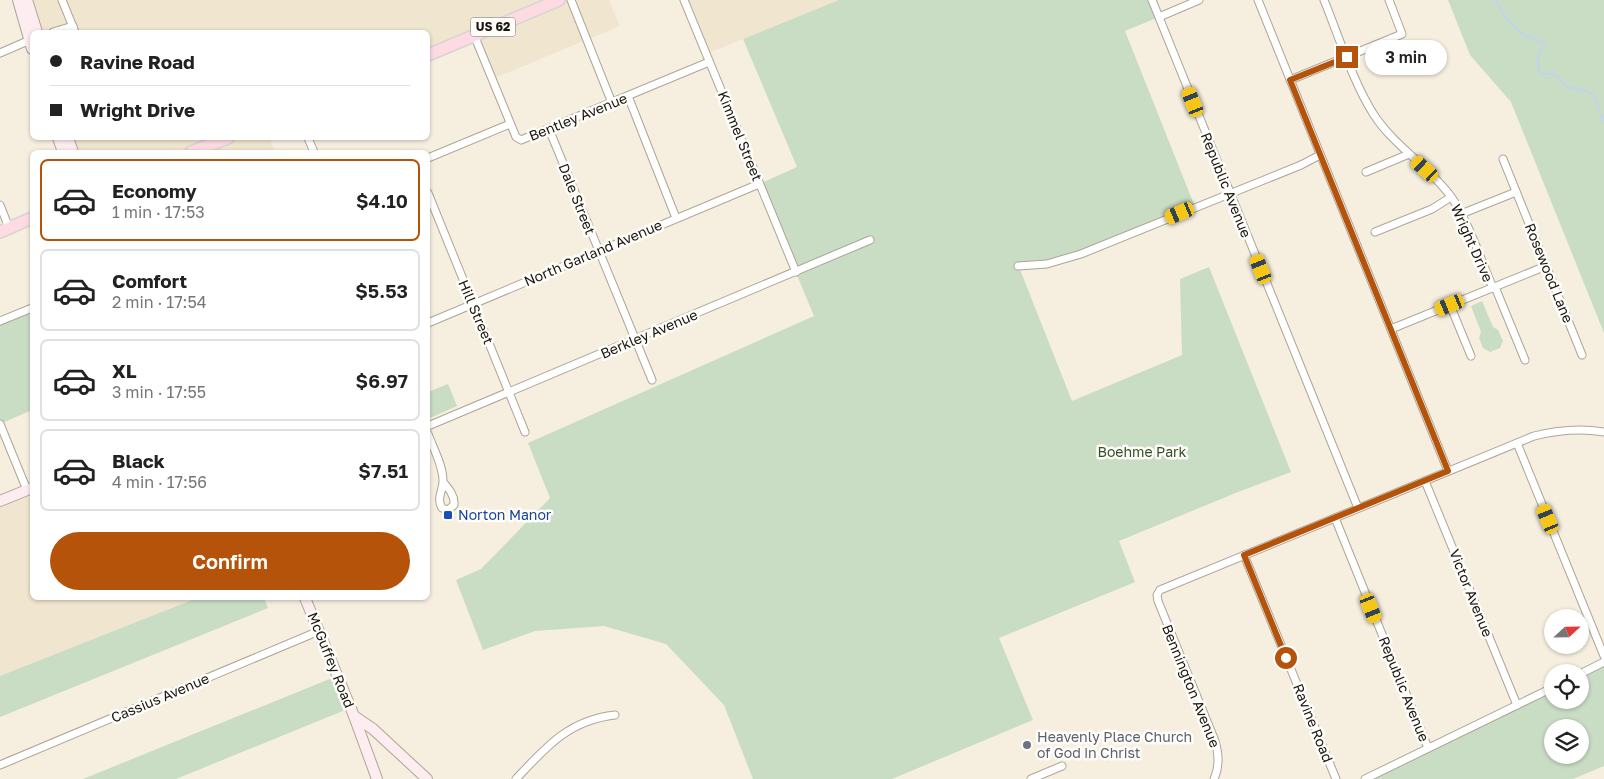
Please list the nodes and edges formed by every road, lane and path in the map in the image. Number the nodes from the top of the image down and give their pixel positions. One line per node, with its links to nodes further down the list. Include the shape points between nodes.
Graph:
1 (18, 0): 15 (street)
2 (27, 0): 14 (street)
3 (62, 0): 13 (street)
4 (559, 0): 16 (main road, US 62)
5 (571, 0): 24 (street)
6 (684, 0): 21 (street, Kimmel Street)
7 (1152, 0): 12 (street, Republic Avenue)
8 (1199, 0): 12 (street)
9 (1258, 0): 22 (street)
10 (1324, 0): 20 (street, Wright Drive)
11 (1389, 0): 20 (street, via 1402,34)
12 (1159, 17): 36 (street, Republic Avenue)
13 (74, 29)
14 (32, 30)
15 (30, 32)
16 (474, 35): 19 (main road, US 62); 25 (street)
17 (30, 41): 18 (street)
18 (0, 53)
19 (430, 54)
20 (1347, 57): 22 (street); 29 (street, Wright Drive, via 1374,115)
21 (710, 62): 23 (street, Bentley Avenue); 34 (street, Kimmel Street)
22 (1290, 80): 30 (street)
23 (628, 96): 24 (street, Bentley Avenue); 41 (street)
24 (612, 103): 26 (street, Bentley Avenue)
25 (510, 124): 26 (street, Bentley Avenue, via 521,140); 31 (street, Bentley Avenue)
26 (549, 129): 46 (street, Dale Street)
27 (223, 140): 28 (main road)
28 (197, 150)
29 (1409, 154): 33 (street); 37 (street, Wright Drive)
30 (1320, 155): 36 (street); 56 (street)
31 (430, 157)
32 (1503, 159): 35 (street, Rosewood Lane)
33 (1366, 172)
34 (759, 184): 41 (street, North Garland Avenue); 49 (street, Kimmel Street)
35 (1516, 192): 40 (street); 48 (street, Rosewood Lane)
36 (1230, 193): 47 (street, via 1082,254 1047,264); 74 (street, Republic Avenue)
37 (1452, 197): 40 (street, Wright Drive); 44 (street, via 1432,209)
38 (430, 198): 51 (street, Hill Street)
39 (0, 205): 43 (street)
40 (1462, 214): 50 (street, Wright Drive)
41 (676, 218): 46 (street, North Garland Avenue)
42 (30, 219): 43 (main road)
43 (5, 230)
44 (1375, 232)
45 (870, 240): 49 (street, Berkley Avenue)
46 (598, 251): 51 (street, North Garland Avenue); 57 (street, Dale Street)
47 (1018, 266)
48 (1546, 266): 50 (street); 58 (street, Rosewood Lane)
49 (796, 272): 57 (street, Berkley Avenue)
50 (1494, 288): 52 (street); 60 (street, Wright Drive)
51 (472, 304): 55 (street, North Garland Avenue); 62 (street, Hill Street)
52 (1450, 305): 56 (street); 59 (street)
53 (30, 309): 54 (street)
54 (0, 321)
55 (430, 322)
56 (1391, 329): 69 (street)
57 (636, 339): 61 (street, Dale Street); 62 (street, Berkley Avenue)
58 (1582, 354)
59 (1471, 356)
60 (1524, 360)
61 (652, 380)
62 (508, 393): 64 (street, Berkley Avenue); 65 (street, Hill Street)
63 (0, 424): 72 (street)
64 (430, 425)
65 (525, 432)
66 (1604, 432): 68 (street, via 1560,430)
67 (430, 439): 71 (street)
68 (1517, 443): 69 (street); 79 (street)
69 (1448, 471): 70 (street)
70 (1425, 480): 74 (street); 83 (street, Victor Avenue)
71 (444, 482)
72 (30, 489): 73 (street)
73 (0, 501)
74 (1358, 508): 75 (street)
75 (1334, 518): 76 (street); 86 (street, Republic Avenue)
76 (1244, 555): 93 (street, Bennington Avenue, via 1163,588 1158,593 1158,601 1215,741 1219,760); 94 (street, Ravine Road)
77 (306, 600): 78 (street, McGuffey Road)
78 (319, 631): 85 (street, McGuffey Road); 87 (street, Cassius Avenue)
79 (1604, 656)
80 (1604, 662): 81 (street)
81 (1589, 670)
82 (1544, 692): 83 (street)
83 (1517, 705): 86 (street)
84 (615, 715): 91 (street, via 594,719 568,730 545,748)
85 (354, 716): 89 (street); 90 (street, McGuffey Road)
86 (1428, 748): 95 (street)
87 (0, 765)
88 (1062, 766): 92 (street)
89 (377, 779)
90 (428, 779)
91 (516, 779)
92 (1031, 779)
93 (1214, 779)
94 (1336, 779)
95 (1365, 779)

